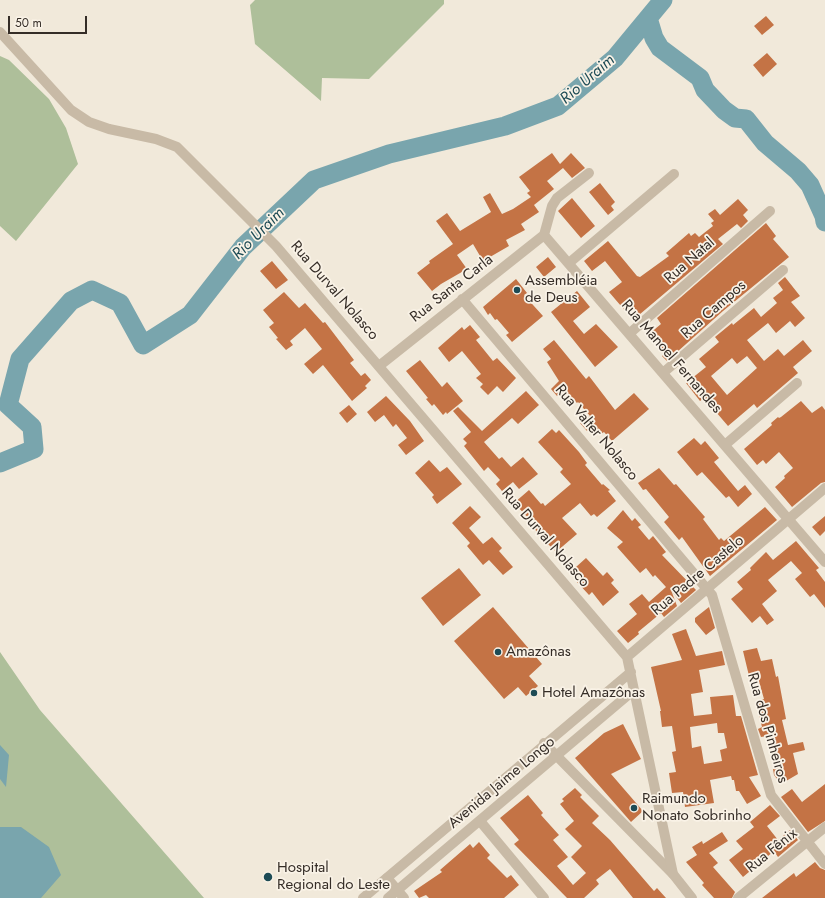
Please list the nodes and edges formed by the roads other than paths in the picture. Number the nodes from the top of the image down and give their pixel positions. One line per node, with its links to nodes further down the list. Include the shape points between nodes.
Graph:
1 (0, 32): 10 (street, Rua Durval Nolasco, via 71,110 89,122 177,147 276,246)
2 (589, 173): 5 (street, via 552,206)
3 (674, 174): 6 (street)
4 (770, 211): 9 (street, Rua Natal)
5 (544, 235): 6 (street, Rua Manoel Fernandes); 8 (street, Rua Santa Carla)
6 (569, 262): 9 (street, Rua Manoel Fernandes)
7 (783, 270): 11 (street, Rua Campos)
8 (462, 299): 10 (street, Rua Santa Carla); 17 (street, Rua Valter Nolasco)
9 (630, 333): 11 (street, Rua Manoel Fernandes)
10 (379, 366): 18 (street, Rua Durval Nolasco)
11 (664, 372): 13 (street, Rua Manoel Fernandes)
12 (797, 383): 13 (street)
13 (726, 444): 15 (street, Rua Manoel Fernandes)
14 (825, 488): 15 (street, Rua Padre Castelo)
15 (788, 519): 16 (street, Rua Manoel Fernandes); 17 (street, Rua Padre Castelo)
16 (825, 562)
17 (707, 587): 18 (street, Rua Padre Castelo); 25 (street, Rua dos Pinheiros, via 716,604 771,795)
18 (627, 657): 19 (street, Rua Durval Nolasco)
19 (631, 672): 20 (street, Rua Durval Nolasco); 21 (street)
20 (634, 690): 22 (street, Avenida Jaime Longo); 27 (street, Rua Durval Nolasco)
21 (544, 743): 22 (street); 28 (street)
22 (556, 757): 23 (street, Avenida Jaime Longo); 27 (street)
23 (480, 821): 29 (street, Avenida Jaime Longo); 33 (street)
24 (825, 827): 25 (street, Rua Fênix)
25 (807, 843): 26 (street, Rua dos Pinheiros); 35 (street, Rua Fênix)
26 (825, 864)
27 (673, 874): 34 (street, Rua Durval Nolasco)
28 (387, 878): 29 (street); 30 (street)
29 (397, 890): 31 (street, Avenida Jaime Longo); 32 (street)
30 (363, 898)
31 (388, 898)
32 (404, 898)
33 (544, 898)
34 (692, 898)
35 (738, 898)

